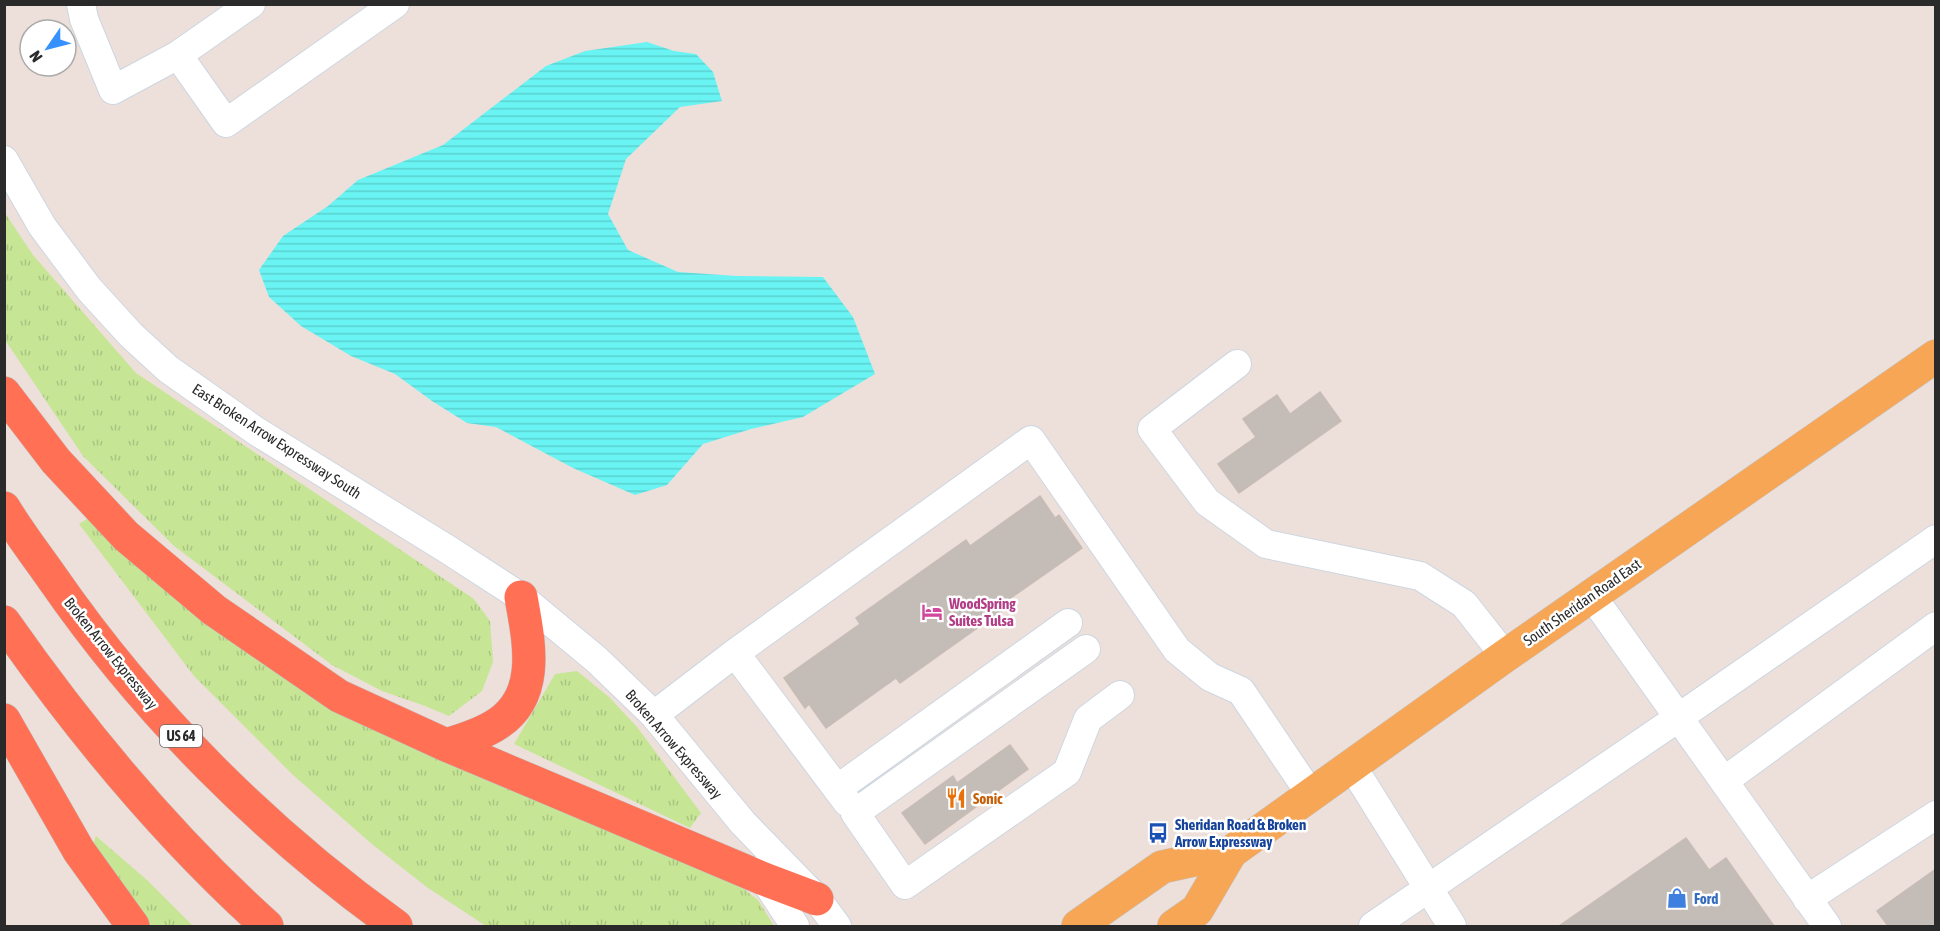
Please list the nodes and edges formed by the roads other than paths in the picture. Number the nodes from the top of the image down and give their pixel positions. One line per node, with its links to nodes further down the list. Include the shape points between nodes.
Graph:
1 (251, 4): 4 (street)
2 (395, 4): 4 (street, via 226,123)
3 (90, 9): 4 (street, via 113,90)
4 (178, 55)
5 (4, 160): 12 (street, East Broken Arrow Expressway South, via 42,226 89,289 168,369 256,431)
6 (1935, 356): 11 (main road, South Sheridan Road East)
7 (1237, 364): 18 (street, via 1152,429 1207,502 1266,544 1420,576 1464,604)
8 (4, 393): 23 (highway, via 56,461 126,536 214,610 339,696)
9 (4, 508): 38 (highway, Broken Arrow Expressway / US 64, via 79,616 147,700 276,829)
10 (1935, 538): 21 (street)
11 (1592, 596): 18 (main road, South Sheridan Road East); 21 (street)
12 (521, 597): 20 (street, Broken Arrow Expressway, via 597,660); 23 (highway, via 529,642 526,690 496,725)
13 (4, 622): 37 (highway, via 117,769 181,842)
14 (1068, 623): 26 (street)
15 (1935, 626): 25 (street)
16 (1086, 649): 28 (street)
17 (735, 653): 20 (street); 26 (street); 27 (street, via 1031,440 1177,650 1210,677 1240,691)
18 (1505, 656): 24 (main road, South Sheridan Road East)
19 (1120, 695): 28 (street, via 1088,719 1067,772 905,885)
20 (654, 716): 30 (street, Broken Arrow Expressway)
21 (1678, 718): 25 (street); 33 (street)
22 (4, 720): 36 (highway, via 79,851)
23 (446, 745): 32 (highway)
24 (1352, 766): 27 (main road, South Sheridan Road East); 33 (street)
25 (1724, 781): 35 (street)
26 (837, 789): 28 (street)
27 (1311, 795): 31 (main road, South Sheridan Road East)
28 (855, 813)
29 (1935, 815): 35 (street)
30 (744, 823): 32 (street, Broken Arrow Expressway); 34 (street, Broken Arrow Expressway)
31 (1231, 852): 41 (main road, South Sheridan Road East, via 1162,867); 42 (main road, South Sheridan Road East, via 1197,910)
32 (764, 879): 34 (highway); 39 (street, Broken Arrow Expressway)
33 (1428, 888): 43 (street); 44 (street)
34 (817, 899): 40 (street, Broken Arrow Expressway)
35 (1807, 899): 45 (street)
36 (133, 927)
37 (267, 927)
38 (396, 927)
39 (795, 927)
40 (837, 927)
41 (1078, 927)
42 (1174, 927)
43 (1373, 927)
44 (1452, 927)
45 (1827, 927)

